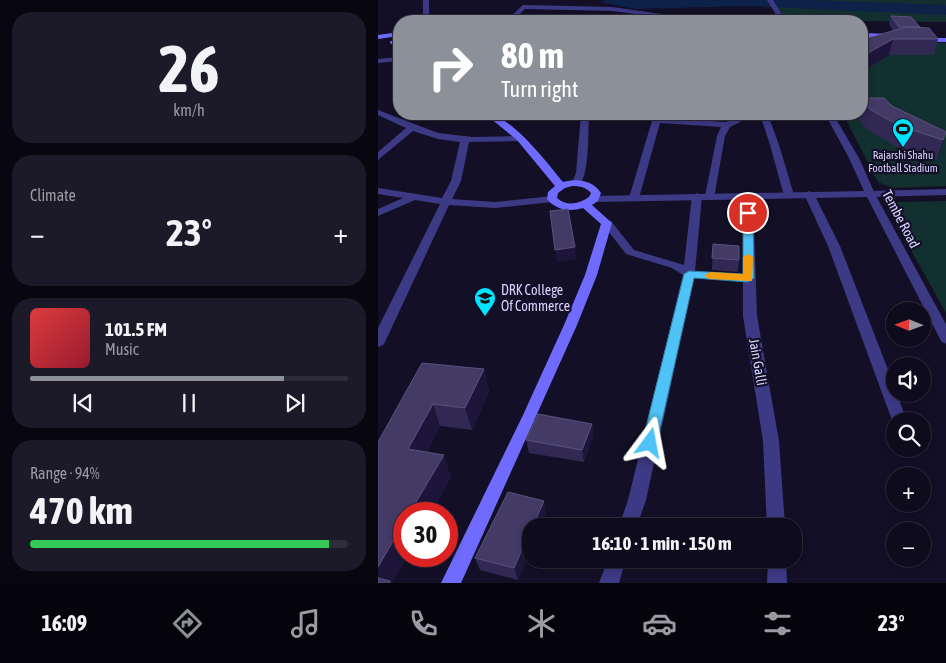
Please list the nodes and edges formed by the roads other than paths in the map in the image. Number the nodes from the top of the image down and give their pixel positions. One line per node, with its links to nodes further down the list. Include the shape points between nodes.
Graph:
1 (426, 0): 3 (street)
2 (770, 0): 6 (street)
3 (426, 15)
4 (515, 15): 5 (street, via 523,7 612,8)
5 (647, 15)
6 (779, 15)
7 (920, 36): 10 (main road)
8 (868, 37): 9 (main road)
9 (902, 38)
10 (946, 39): 11 (main road)
11 (912, 40)
12 (393, 41): 13 (main road)
13 (378, 42)
14 (393, 60): 15 (street)
15 (378, 61)
16 (378, 112): 17 (street)
17 (393, 117)
18 (402, 120): 27 (street)
19 (497, 120): 28 (main road)
20 (585, 120): 31 (street, via 581,173)
21 (656, 120): 42 (street)
22 (683, 120): 26 (street)
23 (738, 120): 26 (street)
24 (766, 120): 35 (street)
25 (832, 120): 37 (street, Tembe Road)
26 (727, 125): 39 (street, via 718,148)
27 (412, 127): 29 (street); 30 (street)
28 (520, 138): 29 (street); 32 (main road)
29 (464, 139): 44 (street, via 456,181)
30 (378, 157)
31 (577, 183): 32 (main road); 45 (main road, via 595,190)
32 (561, 186): 43 (main road, via 553,192)
33 (378, 191): 41 (street)
34 (946, 192): 37 (street)
35 (789, 194): 36 (street); 40 (street)
36 (808, 194): 37 (street); 53 (street, via 834,246)
37 (870, 194): 51 (street, Tembe Road)
38 (697, 196): 39 (street); 42 (street); 48 (street)
39 (710, 196): 40 (street)
40 (748, 196): 49 (street, Jain Galli)
41 (414, 198): 44 (street); 46 (street)
42 (634, 198): 45 (street)
43 (552, 199): 44 (street, via 495,205); 45 (main road, via 564,206)
44 (446, 202): 50 (street)
45 (589, 202): 47 (main road)
46 (378, 213)
47 (607, 223): 48 (street, via 630,252 676,264); 58 (main road, via 585,291)
48 (689, 274): 49 (street); 54 (street)
49 (748, 278): 55 (street, Jain Galli, via 750,316 771,441)
50 (381, 328): 52 (street)
51 (946, 339)
52 (378, 342)
53 (897, 412)
54 (631, 518)
55 (776, 518)
56 (614, 568): 59 (street)
57 (776, 568): 60 (street)
58 (451, 583)
59 (609, 583)
60 (777, 583)

